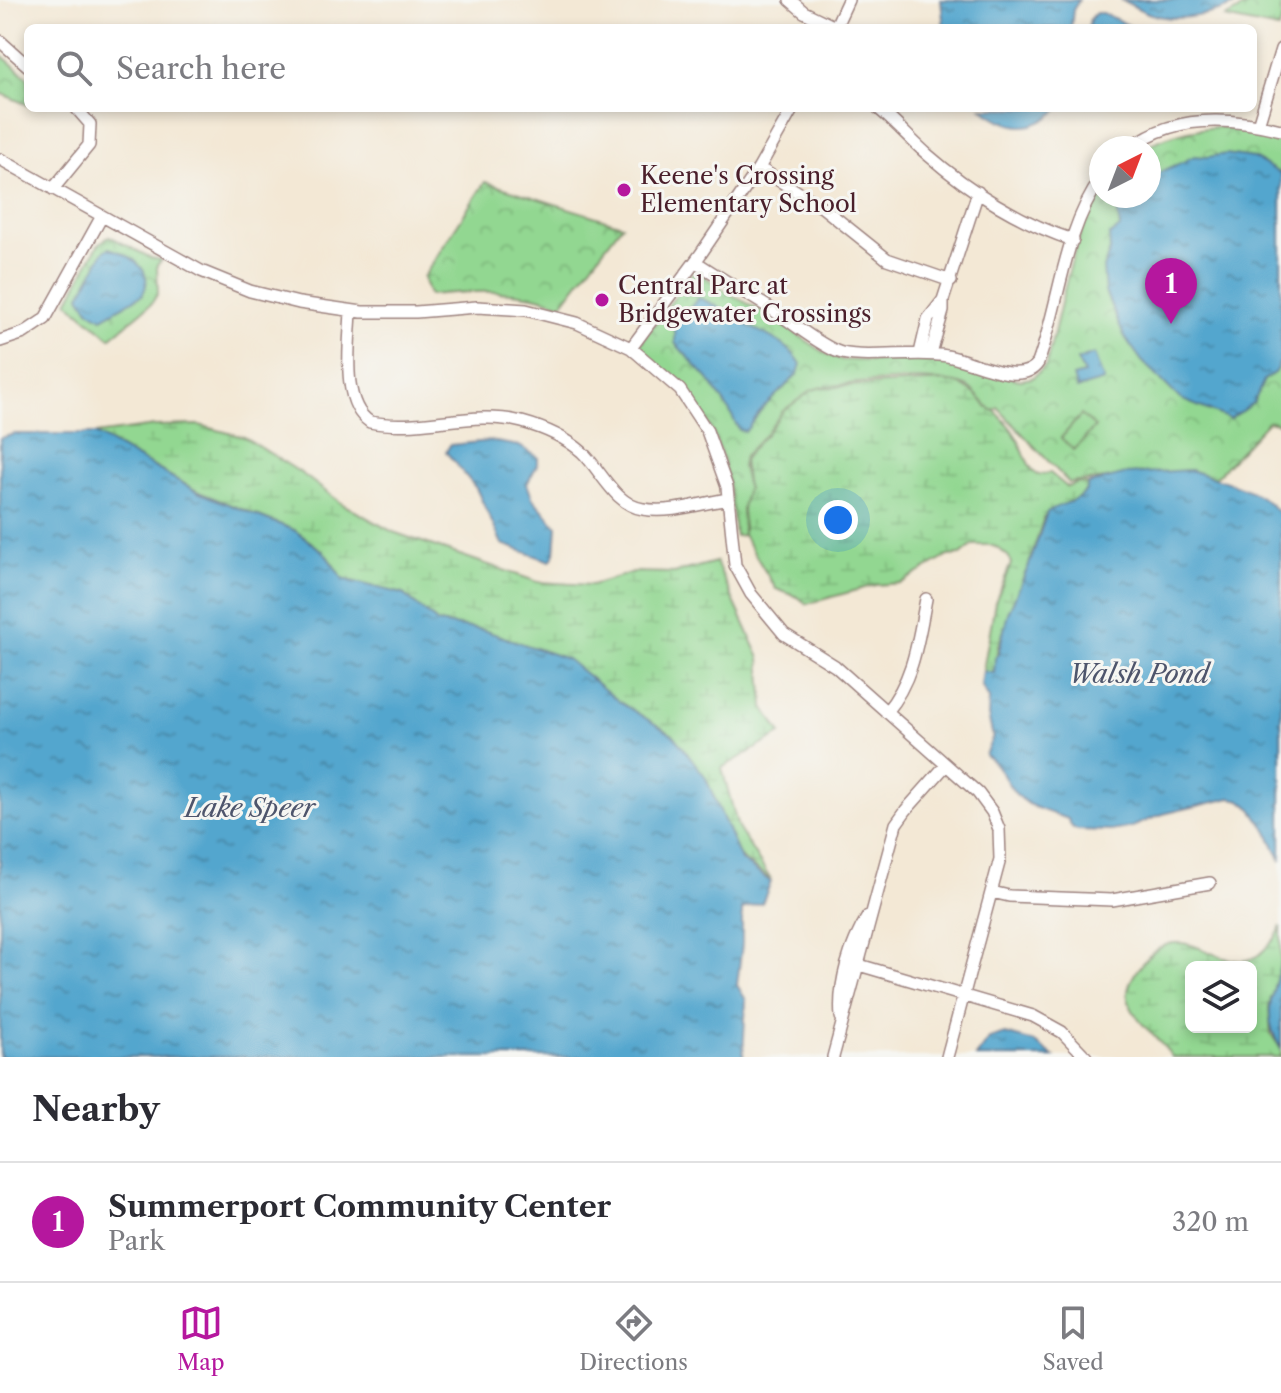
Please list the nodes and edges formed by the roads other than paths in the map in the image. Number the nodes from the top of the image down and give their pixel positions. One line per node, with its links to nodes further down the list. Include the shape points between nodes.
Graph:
1 (790, 0): 3 (street)
2 (848, 0): 4 (street)
3 (827, 24)
4 (837, 24)
5 (0, 41): 7 (street)
6 (1281, 49): 11 (street)
7 (24, 62)
8 (80, 112): 16 (street, via 90,124 89,145)
9 (791, 112): 15 (street)
10 (882, 112): 17 (street)
11 (1258, 125): 12 (street); 13 (street, via 1186,123)
12 (1281, 130)
13 (1149, 136)
14 (0, 159): 16 (street)
15 (759, 168): 21 (street); 22 (street, via 822,207 882,256)
16 (53, 189): 19 (street)
17 (978, 192): 20 (street); 22 (street)
18 (1089, 199): 20 (street)
19 (102, 216): 23 (street, via 229,283); 24 (street, via 45,319)
20 (1073, 240): 26 (street, via 1040,359 1032,371 1013,374)
21 (696, 262): 25 (street); 26 (street, via 837,352)
22 (951, 281): 26 (street)
23 (351, 311): 25 (street, via 517,309 571,321); 27 (street, via 350,380 360,412 370,422 482,417 518,421 568,441 620,497 638,508)
24 (0, 341)
25 (631, 348): 27 (street, via 673,382 698,415 719,458)
26 (925, 353)
27 (728, 499): 29 (street, via 733,557 751,594 784,634 830,662)
28 (926, 599): 29 (street, via 908,679)
29 (886, 712): 30 (street)
30 (946, 765): 32 (street, via 983,799 996,820 1001,852); 33 (street, via 898,820)
31 (1210, 883): 32 (street, via 1104,900)
32 (992, 892): 35 (street)
33 (873, 908): 34 (street); 36 (street, via 848,962)
34 (859, 965): 35 (street); 36 (street)
35 (964, 994): 38 (street); 39 (street, via 1040,1019)
36 (842, 1022): 37 (street)
37 (833, 1057)
38 (947, 1057)
39 (1086, 1057)

